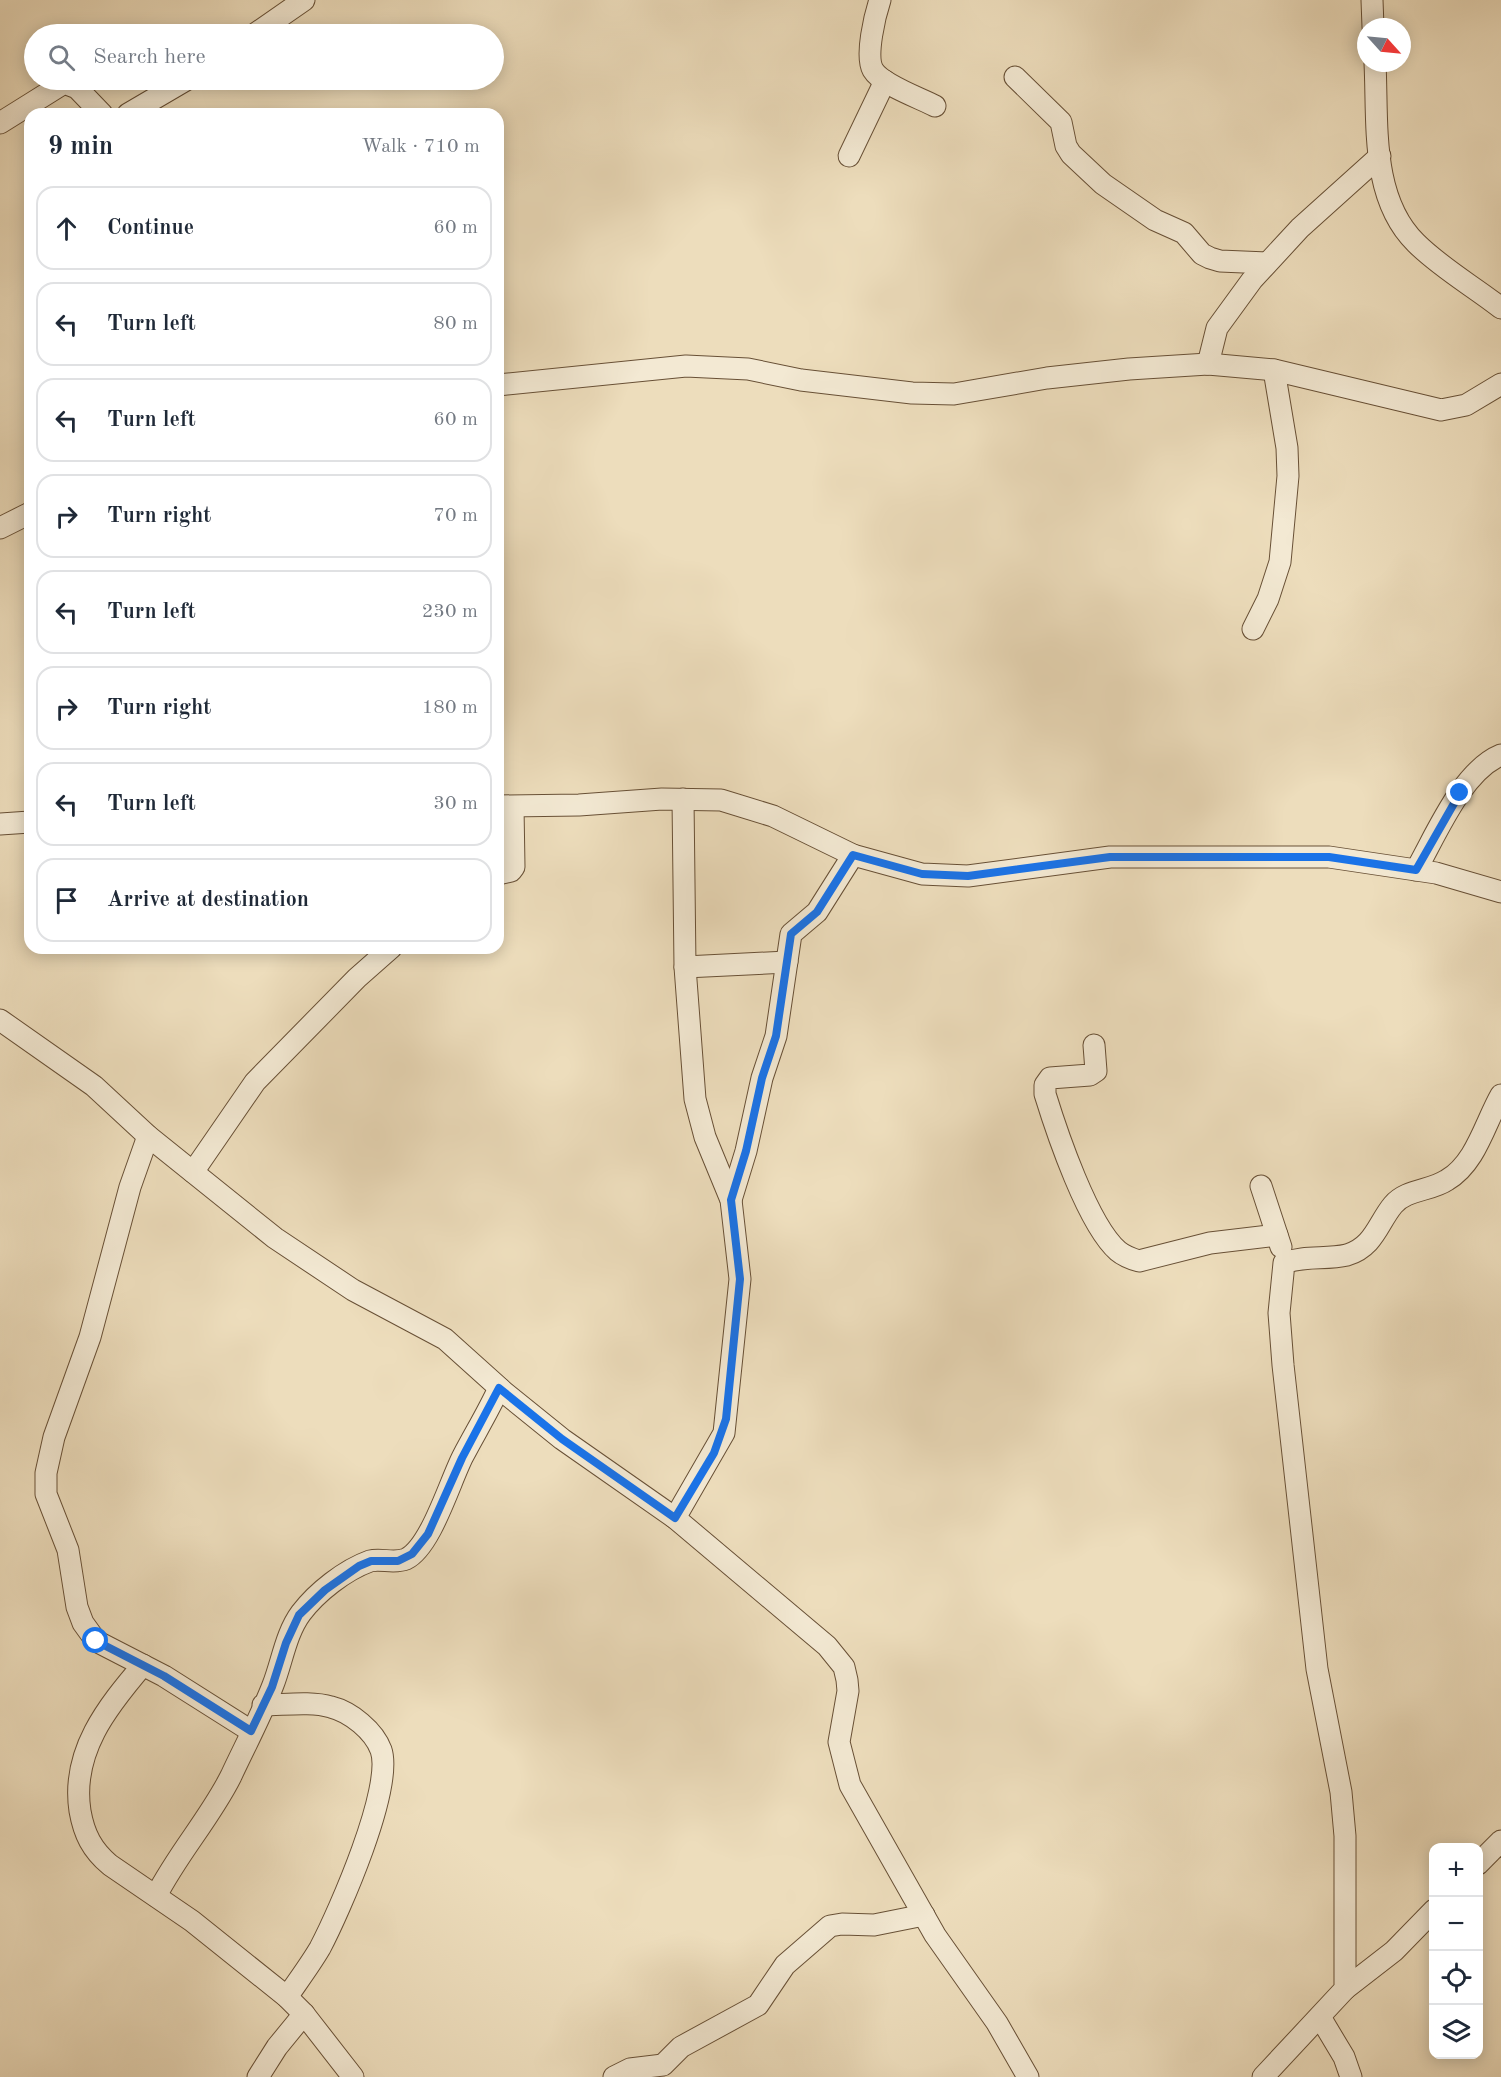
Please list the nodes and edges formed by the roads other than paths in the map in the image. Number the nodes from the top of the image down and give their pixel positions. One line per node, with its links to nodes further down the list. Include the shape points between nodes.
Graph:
1 (304, 0): 5 (street)
2 (880, 0): 8 (street, via 870,63)
3 (1372, 0): 4 (street)
4 (1373, 18)
5 (269, 24)
6 (1375, 72): 19 (street)
7 (1016, 77): 20 (street, via 1061,122 1071,154 1103,184 1155,220 1184,233 1210,258)
8 (885, 81): 12 (street); 18 (street)
9 (53, 90): 14 (street)
10 (79, 90): 15 (street)
11 (169, 90): 16 (street)
12 (935, 106)
13 (24, 108): 17 (street)
14 (24, 108)
15 (96, 108)
16 (138, 108)
17 (0, 123)
18 (849, 156)
19 (1380, 156): 20 (street); 21 (street, via 1388,204 1414,241)
20 (1267, 263): 22 (street, via 1225,314 1217,328)
21 (1501, 308)
22 (1208, 364): 23 (street); 24 (street, via 1047,378 954,394 801,380 748,369 686,366)
23 (1274, 370): 25 (street, via 1441,410 1466,405); 28 (street, via 1288,476 1276,581)
24 (504, 384)
25 (1501, 384)
26 (24, 516): 27 (street)
27 (0, 528)
28 (1253, 629)
29 (1501, 755): 35 (street, via 1488,762 1460,793)
30 (683, 799): 31 (street); 34 (street, via 722,800 747,807); 40 (street)
31 (506, 807): 36 (street, via 514,867)
32 (24, 822): 33 (street)
33 (0, 824)
34 (853, 855): 35 (street, via 922,874 968,876 1110,857 1329,857); 39 (street, via 817,912 794,930)
35 (1416, 870): 37 (street)
36 (504, 873)
37 (1501, 892)
38 (384, 954): 45 (street, via 255,1082)
39 (787, 962): 40 (street); 47 (street, via 776,1036)
40 (685, 966): 47 (street, via 695,1099 705,1137)
41 (0, 1020): 44 (street, via 94,1086)
42 (1094, 1046): 48 (street, via 1096,1071 1050,1078 1045,1094 1063,1150 1092,1210 1118,1250 1139,1261 1210,1243)
43 (1501, 1095): 49 (street, via 1460,1169 1445,1182 1395,1203 1377,1233 1363,1246 1348,1254 1298,1258)
44 (148, 1136): 45 (street); 52 (street, via 46,1473 46,1494 68,1550 72,1585 83,1623 96,1641)
45 (193, 1172): 50 (street, via 307,1260 353,1290 446,1339)
46 (1261, 1186): 48 (street)
47 (731, 1200): 51 (street, via 740,1279 726,1419 714,1453)
48 (1277, 1235): 49 (street)
49 (1284, 1263): 60 (street, via 1279,1313 1282,1365 1317,1669 1341,1792 1345,1836)
50 (499, 1388): 51 (street, via 562,1439); 53 (street, via 422,1542 406,1559 371,1561 359,1566 309,1604 299,1615 286,1643)
51 (675, 1518): 58 (street, via 827,1646 844,1667 848,1691 839,1742 845,1770)
52 (143, 1665): 54 (street); 57 (street, via 111,1704 83,1754 78,1800 85,1835 100,1857)
53 (263, 1706): 54 (street); 61 (street, via 332,1707 364,1725 382,1751 378,1802 340,1904 319,1949)
54 (251, 1731): 57 (street, via 212,1809 173,1862)
55 (1501, 1841): 56 (street)
56 (1483, 1860)
57 (156, 1896): 61 (street)
58 (924, 1916): 66 (street, via 874,1926 830,1926 786,1965 758,2006 681,2047 663,2065 630,2069); 67 (street, via 997,2023)
59 (1429, 1916): 60 (street, via 1394,1951)
60 (1345, 1989): 63 (street)
61 (287, 1997): 62 (street)
62 (304, 2014): 64 (street); 65 (street)
63 (1320, 2017): 68 (street); 69 (street)
64 (258, 2077)
65 (352, 2077)
66 (614, 2077)
67 (1028, 2077)
68 (1263, 2077)
69 (1351, 2077)

